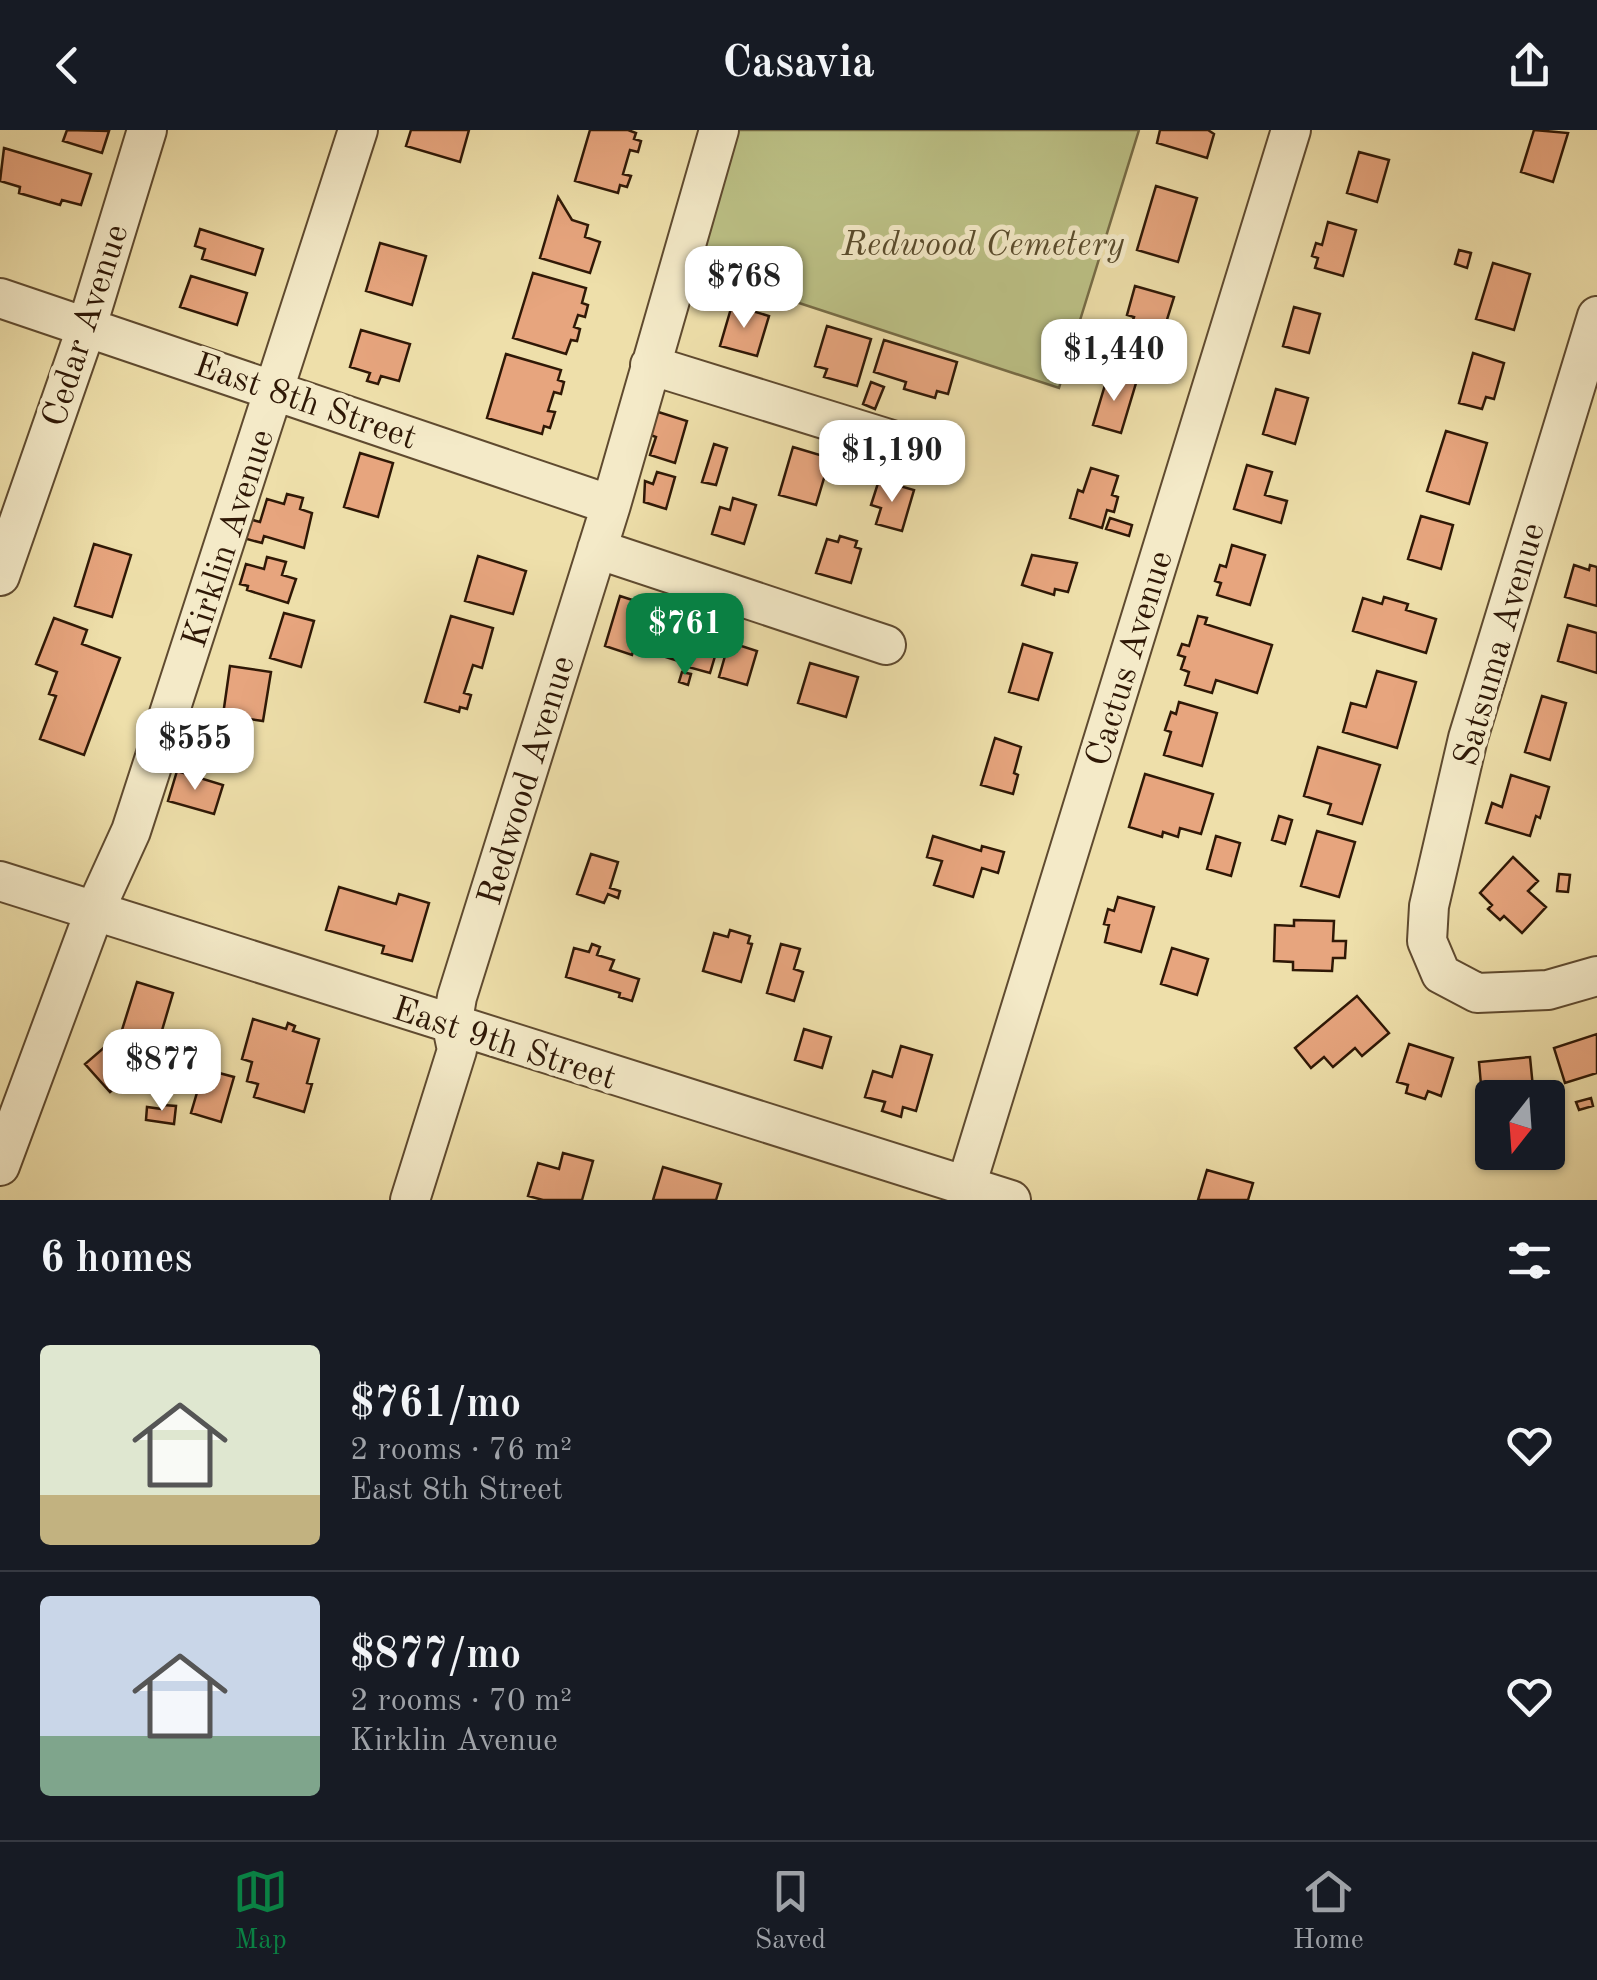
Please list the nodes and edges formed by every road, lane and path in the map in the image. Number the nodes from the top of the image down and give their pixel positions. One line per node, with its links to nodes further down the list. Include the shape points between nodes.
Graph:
1 (146, 130): 7 (street, Cedar Avenue)
2 (358, 130): 9 (street, Kirklin Avenue)
3 (719, 130): 8 (street, Redwood Avenue)
4 (1291, 130): 20 (street, Cactus Avenue)
5 (0, 298): 7 (street, East 8th Street)
6 (1597, 316): 17 (street, Satsuma Avenue, via 1468,738 1427,941 1441,974 1478,993 1548,990)
7 (87, 326): 9 (street, East 8th Street); 13 (street, Cedar Avenue)
8 (650, 365): 10 (street); 11 (street, Redwood Avenue)
9 (275, 389): 11 (street, East 8th Street); 16 (street, Kirklin Avenue, via 131,831)
10 (937, 454)
11 (611, 505): 12 (street, Redwood Avenue)
12 (598, 549): 14 (street); 18 (street, Redwood Avenue)
13 (0, 576)
14 (886, 645)
15 (0, 881): 16 (street, East 9th Street)
16 (95, 910): 18 (street, East 9th Street); 19 (street, Kirklin Avenue)
17 (1597, 976)
18 (452, 1026): 20 (street, East 9th Street); 21 (street, Redwood Avenue, via 457,1050)
19 (0, 1166)
20 (966, 1186): 22 (street, East 9th Street)
21 (410, 1200)
22 (1011, 1200)

